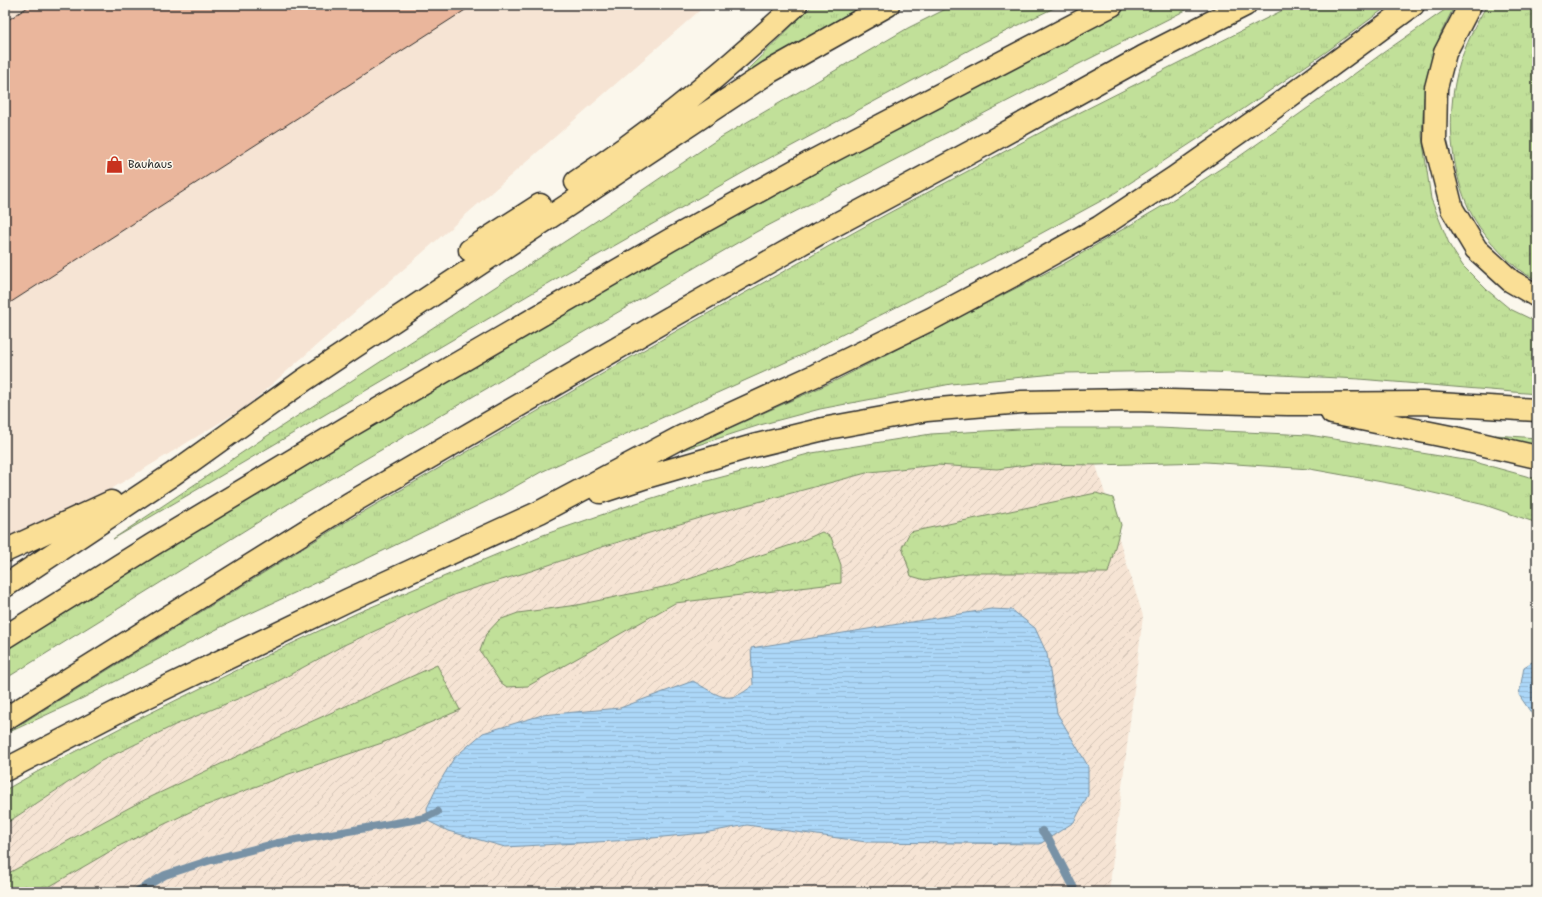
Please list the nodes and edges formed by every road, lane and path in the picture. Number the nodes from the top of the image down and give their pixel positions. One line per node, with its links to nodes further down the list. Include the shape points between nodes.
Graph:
1 (796, 5): 11 (highway, via 745,53 640,137 339,341 251,405)
2 (888, 5): 11 (highway, via 769,72 304,380)
3 (1112, 5): 15 (highway, via 811,162 670,240 350,426)
4 (1245, 5): 16 (highway, via 1143,57 666,320 349,504)
5 (1413, 5): 12 (highway, via 1193,165 1100,227 931,319 681,438)
6 (1470, 5): 7 (highway, via 1443,60 1436,88 1435,141 1452,209 1476,249 1511,281)
7 (1537, 296)
8 (1288, 404): 9 (highway, via 1422,403); 10 (highway); 12 (highway, via 1132,400 1022,402 927,410 828,428 753,446 646,477)
9 (1537, 410)
10 (1537, 457)
11 (173, 474): 13 (highway); 14 (highway)
12 (540, 512): 17 (highway, via 348,600 138,701)
13 (5, 551)
14 (5, 586)
15 (5, 637)
16 (5, 719)
17 (5, 770)

